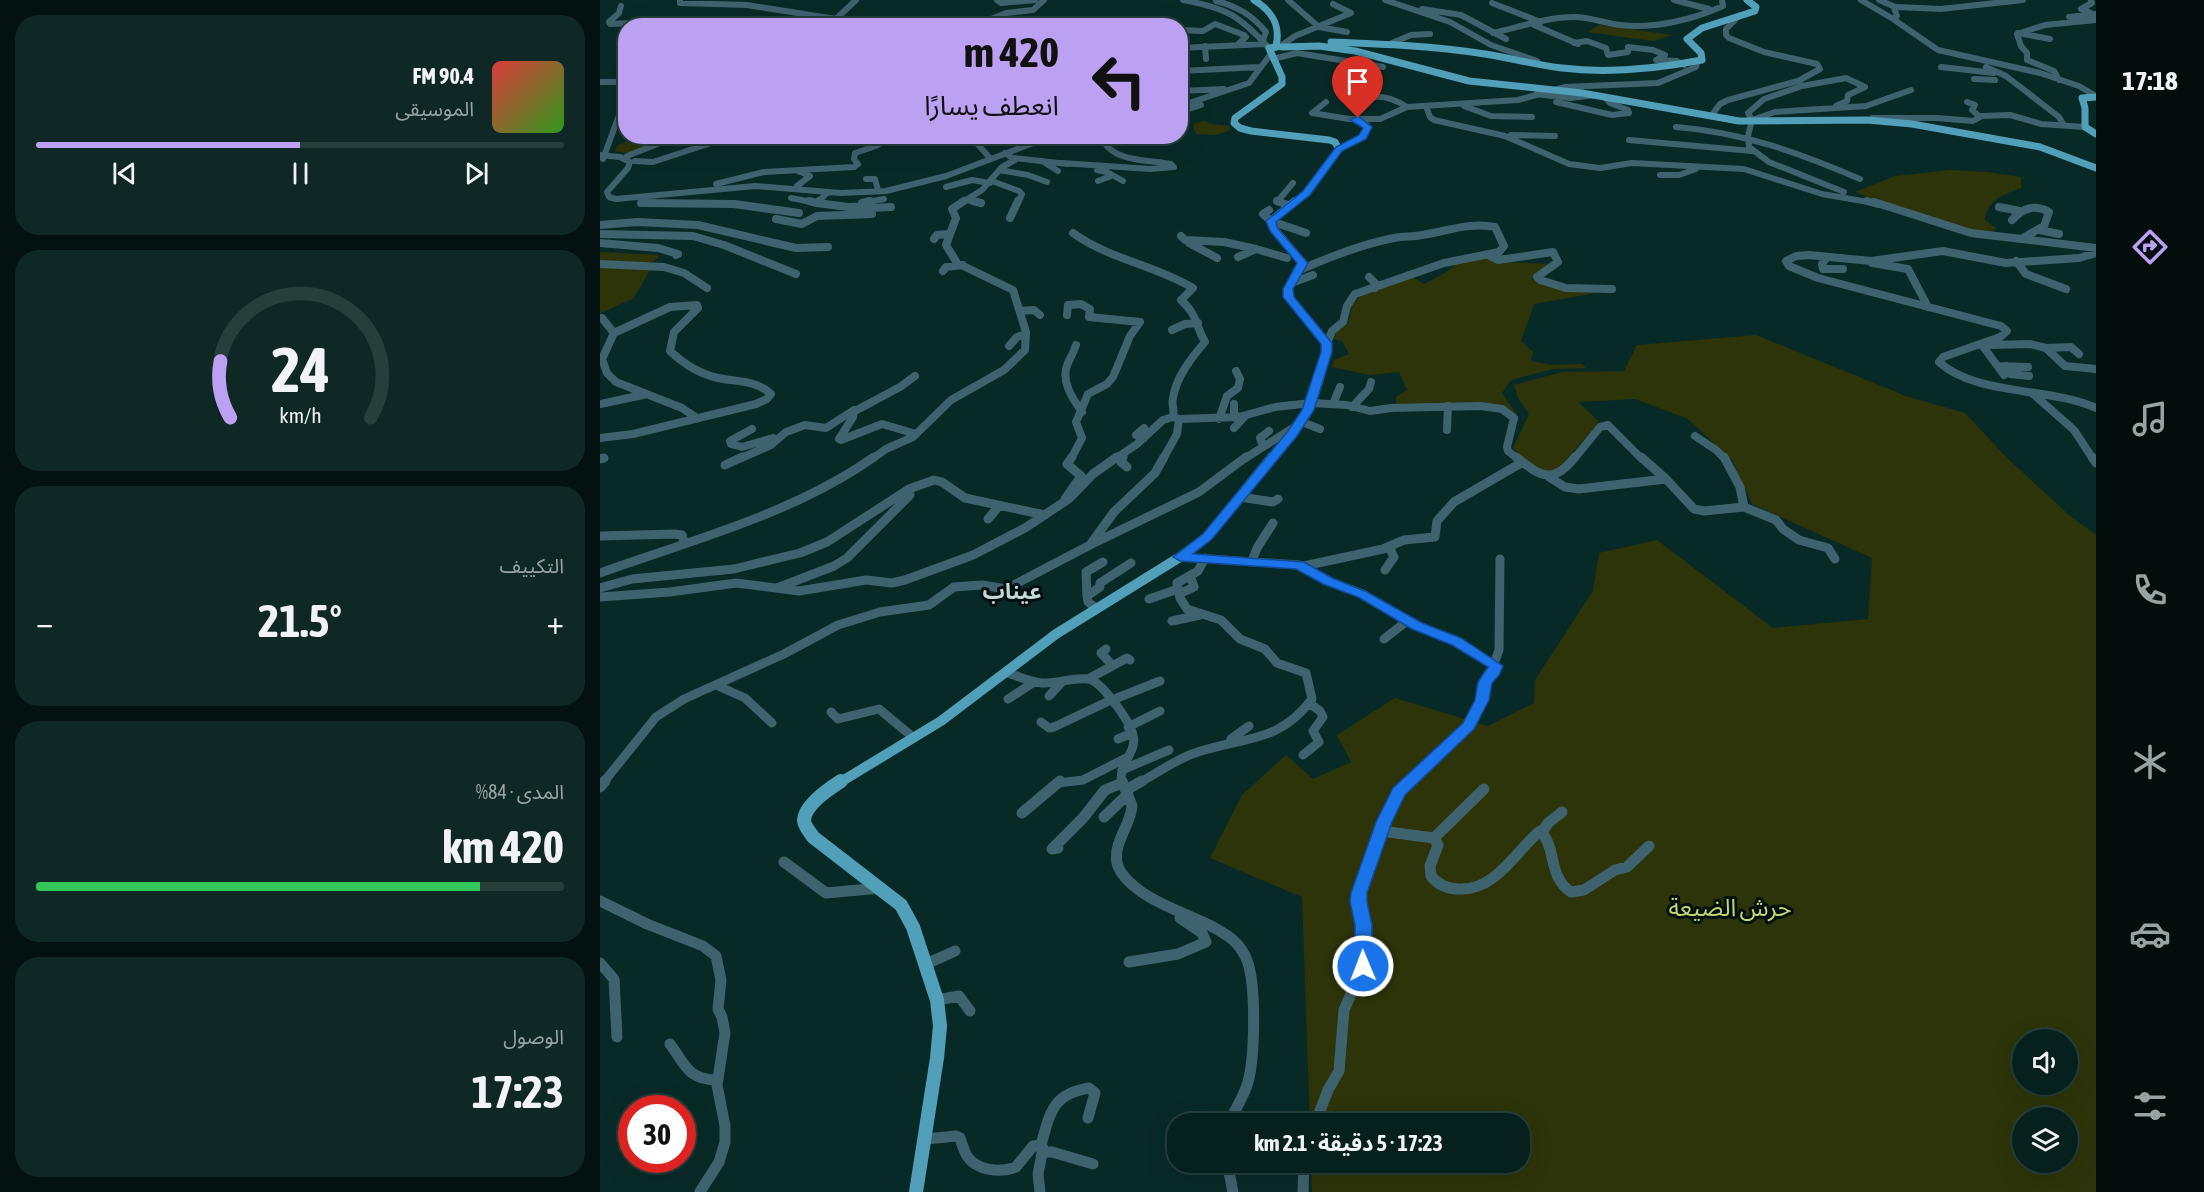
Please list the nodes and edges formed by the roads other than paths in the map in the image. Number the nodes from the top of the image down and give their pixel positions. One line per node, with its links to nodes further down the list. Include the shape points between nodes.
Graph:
1 (680, 0): 28 (street, via 747,5)
2 (856, 0): 29 (street)
3 (990, 0): 18 (street)
4 (1035, 0): 18 (street, via 1018,4)
5 (1044, 0): 30 (street, via 1033,10)
6 (1183, 0): 51 (street, via 1233,12)
7 (1213, 0): 51 (street, via 1252,15)
8 (1254, 0): 51 (main road, via 1266,7 1272,17 1278,32)
9 (1288, 0): 36 (street)
10 (1385, 0): 23 (street)
11 (1674, 0): 24 (street)
12 (1722, 0): 25 (street, via 1723,6)
13 (1747, 0): 26 (main road, via 1756,9)
14 (1860, 0): 32 (street)
15 (1879, 0): 22 (street)
16 (2023, 0): 22 (street, via 1941,9)
17 (2091, 0): 27 (street, via 2081,9)
18 (999, 2)
19 (1492, 3): 33 (street)
20 (1333, 4): 36 (street, via 1351,13)
21 (621, 6): 34 (street, via 609,22)
22 (1895, 7): 32 (street, via 1898,15)
23 (1404, 8): 41 (street, via 1457,14); 63 (street, via 1450,22 1498,48)
24 (1698, 8): 25 (street); 31 (street, via 1681,16)
25 (1717, 9): 33 (street, via 1635,26 1579,17)
26 (1739, 16): 58 (main road, via 1689,36 1703,55); 72 (street, via 1726,29 1726,35 1734,41 1770,54 1812,62 1821,68)
27 (2095, 16): 42 (street)
28 (814, 18)
29 (839, 18)
30 (993, 18)
31 (1658, 18)
32 (1893, 19): 56 (street, via 1936,49)
33 (1541, 22): 35 (street)
34 (618, 24)
35 (1534, 25): 37 (street); 46 (street)
36 (1319, 27): 39 (street); 51 (street)
37 (1521, 27): 40 (street); 41 (street)
38 (1188, 30): 48 (street, via 1203,31 1220,25 1246,37)
39 (1347, 32)
40 (1532, 32)
41 (1493, 33): 44 (street)
42 (2018, 33): 45 (street); 54 (street)
43 (1430, 34): 47 (street, via 1411,35)
44 (1506, 39)
45 (2050, 39)
46 (1574, 43): 52 (street); 60 (street, via 1594,43 1606,48 1608,54 1628,52 1628,47 1648,49 1665,55 1656,60)
47 (1392, 44): 51 (main road, via 1312,42); 63 (main road, via 1486,54)
48 (1236, 45): 49 (street); 51 (street); 55 (street)
49 (1205, 46): 50 (street); 57 (street)
50 (1188, 47)
51 (1274, 48): 61 (street); 62 (street); 74 (main road, via 1337,48 1458,79); 116 (main road, via 1282,84 1235,118 1236,126 1323,138 1335,142)
52 (1591, 48)
53 (2037, 53): 54 (street)
54 (2026, 55): 69 (street, via 2030,61 2054,71)
55 (1235, 57)
56 (1973, 57): 66 (street); 67 (street)
57 (1206, 59)
58 (1697, 62): 60 (main road); 74 (street, via 1696,67 1658,83)
59 (2013, 62): 66 (street)
60 (1684, 65): 63 (main road, via 1612,71)
61 (1260, 67): 65 (street); 73 (street, via 1252,81)
62 (1383, 67)
63 (1556, 67)
64 (1941, 67): 67 (street)
65 (1190, 70)
66 (2031, 71): 69 (street)
67 (1996, 77): 68 (street); 102 (street, via 2059,117)
68 (1974, 79)
69 (2059, 80): 79 (street)
70 (600, 82): 71 (street)
71 (618, 82)
72 (1800, 83): 92 (street, via 1816,85 1846,78 1865,87); 95 (street, via 1728,100); 100 (street, via 1753,106 1748,113)
73 (1232, 89): 76 (street); 77 (street)
74 (1551, 89): 78 (street); 80 (main road)
75 (1911, 90): 91 (street)
76 (1188, 91)
77 (1223, 92): 86 (street); 93 (street, via 1229,94)
78 (1535, 94): 80 (street, via 1570,98); 87 (street, via 1512,101)
79 (2095, 94): 104 (main road, via 2082,98)
80 (1596, 95): 81 (main road)
81 (1605, 97): 84 (street, via 1629,113 1612,115); 95 (main road)
82 (1326, 102): 94 (street, via 1312,113)
83 (1360, 102): 90 (street, via 1379,96)
84 (1556, 102)
85 (1967, 102): 97 (street, via 1975,105 1972,110)
86 (1188, 103)
87 (1456, 104): 88 (street); 96 (street, via 1491,116)
88 (1426, 106): 90 (street); 105 (street, via 1434,120)
89 (1333, 107): 94 (street, via 1323,111)
90 (1407, 107): 98 (street, via 1385,118)
91 (1858, 107): 92 (street); 99 (street)
92 (1830, 108): 100 (street, via 1771,112)
93 (1188, 109)
94 (1323, 115): 98 (street)
95 (1711, 116): 100 (main road)
96 (1532, 117)
97 (1980, 117): 99 (street, via 1978,121); 102 (street, via 2010,115 2041,124)
98 (1355, 119): 116 (street, via 1366,124 1366,131 1360,139)
99 (1867, 119): 100 (main road); 127 (main road, via 2034,146)
100 (1751, 121): 107 (street)
101 (618, 122): 119 (street)
102 (2063, 124): 104 (street)
103 (1676, 127): 107 (street)
104 (2085, 127): 106 (main road)
105 (1482, 131): 108 (street); 126 (street, via 1520,142 1564,162 1589,167 1632,163)
106 (2096, 134)
107 (1746, 135): 117 (street); 134 (street)
108 (1555, 136)
109 (1629, 140): 117 (street)
110 (658, 144): 120 (street)
111 (708, 144): 124 (street, via 653,162)
112 (879, 144): 128 (street, via 855,153 856,166)
113 (977, 144): 122 (street)
114 (1030, 144): 118 (street)
115 (1106, 144): 125 (street, via 1114,153 1174,167)
116 (1339, 149): 155 (main road, via 1306,193)
117 (1752, 151): 144 (street)
118 (1005, 153): 121 (street); 122 (street)
119 (603, 156): 120 (street); 132 (street, via 629,161)
120 (627, 156): 124 (street)
121 (1014, 158): 123 (street); 129 (street)
122 (991, 159): 143 (street)
123 (1040, 160): 125 (street); 130 (street)
124 (634, 162): 132 (street)
125 (1062, 163): 133 (street, via 1104,171)
126 (1703, 166): 131 (street, via 1678,175); 153 (street, via 1757,172 1822,194)
127 (2096, 168)
128 (793, 170): 145 (street, via 754,174); 147 (street, via 810,176)
129 (999, 170): 139 (street); 140 (street)
130 (1058, 171)
131 (1660, 175)
132 (622, 176): 145 (street, via 611,190 615,197); 149 (street, via 607,195)
133 (1111, 176): 137 (street); 138 (street)
134 (1851, 176): 136 (street); 144 (street)
135 (866, 179): 146 (street, via 875,179)
136 (1860, 180)
137 (1098, 181)
138 (1123, 181)
139 (991, 182): 142 (street, via 972,180); 151 (street); 162 (street, via 1022,194)
140 (1047, 182)
141 (1293, 183): 155 (street, via 1274,201)
142 (946, 187)
143 (902, 188): 146 (street); 148 (street)
144 (1834, 188): 153 (street)
145 (699, 190): 147 (street, via 747,185)
146 (878, 190): 147 (street)
147 (793, 191): 148 (street); 149 (street, via 763,188); 154 (street)
148 (828, 192): 154 (street)
149 (627, 200): 160 (street, via 734,204)
150 (884, 200): 156 (street)
151 (966, 200): 152 (street); 170 (street, via 952,210)
152 (981, 203)
153 (1878, 204): 174 (street, via 1971,233)
154 (819, 205): 156 (street)
155 (1290, 206): 161 (main road)
156 (850, 207): 159 (street, via 863,205)
157 (891, 207): 159 (street)
158 (1999, 207): 166 (street, via 2018,216 2040,206 2049,214 2047,223)
159 (869, 212): 163 (street, via 831,219 817,216 802,224); 164 (street)
160 (799, 213)
161 (1270, 216): 168 (street); 181 (main road, via 1274,229)
162 (1010, 218)
163 (776, 219)
164 (853, 219)
165 (600, 225): 180 (street, via 698,225 796,248)
166 (2039, 230): 171 (street); 174 (street)
167 (1073, 233): 211 (street, via 1097,250 1144,265 1191,287 1181,300 1194,312)
168 (1306, 233)
169 (600, 234): 172 (street)
170 (948, 234): 175 (street); 192 (street, via 946,246)
171 (2059, 234)
172 (691, 236): 176 (street); 198 (street)
173 (1183, 238): 178 (street)
174 (2021, 238): 179 (street)
175 (934, 239)
176 (682, 242)
177 (600, 243): 184 (street, via 658,248)
178 (1200, 243): 182 (street, via 1234,243); 188 (street)
179 (2092, 245)
180 (828, 247)
181 (1291, 247): 182 (street, via 1287,260); 195 (main road, via 1302,260)
182 (1256, 249): 186 (street)
183 (2096, 253): 189 (street)
184 (676, 255)
185 (1488, 255): 195 (street, via 1504,246 1497,230 1485,224 1463,225 1341,252); 203 (street, via 1448,262); 204 (street, via 1498,260 1553,252 1558,262 1537,278 1540,280 1566,288)
186 (1238, 257)
187 (1827, 257): 190 (street); 196 (street, via 1823,269); 206 (street, via 1796,256 1788,259 1787,264 1818,278)
188 (1217, 258)
189 (2016, 261): 190 (street, via 2001,262 1943,251); 205 (street, via 2030,276)
190 (1874, 263): 193 (street); 206 (street, via 1908,269)
191 (600, 264): 202 (street, via 673,269)
192 (959, 264): 194 (street); 197 (street); 207 (street, via 1013,290)
193 (1888, 264)
194 (941, 269)
195 (1302, 269): 201 (main road)
196 (1843, 269)
197 (982, 271)
198 (796, 274)
199 (1313, 275): 201 (street)
200 (1370, 277): 203 (street)
201 (1291, 283): 218 (main road, via 1289,297)
202 (707, 288)
203 (1376, 288): 218 (street, via 1352,296 1344,320 1332,331)
204 (1612, 289)
205 (2066, 289)
206 (1928, 307): 216 (street, via 2006,329 2005,334)
207 (1020, 311): 208 (street, via 1034,310); 214 (street)
208 (1040, 315)
209 (1067, 315): 240 (street, via 1068,305 1081,304 1090,309 1089,317 1095,321 1140,322 1129,337 1112,378 1105,386 1089,392)
210 (602, 318): 213 (street)
211 (1198, 323): 212 (street); 243 (street, via 1205,342 1190,360 1172,399)
212 (1172, 330)
213 (614, 333): 221 (street); 242 (street, via 669,307 698,306 671,336 670,351 693,370 765,388 771,394 761,402)
214 (1026, 334): 217 (street); 251 (street, via 1026,347 1017,359 951,400)
215 (1076, 345): 240 (street, via 1067,364 1066,385)
216 (1980, 345): 219 (street, via 2022,343); 224 (street, via 2010,374); 228 (street, via 1943,357 1941,365 1968,377)
217 (1009, 346)
218 (1326, 346): 231 (main road)
219 (2046, 348): 220 (street, via 2071,347); 222 (street, via 2065,366)
220 (2079, 354)
221 (601, 359): 229 (street, via 612,379)
222 (2095, 367)
223 (1236, 371): 244 (street, via 1240,379 1238,388 1227,396)
224 (2028, 371)
225 (915, 376): 239 (street)
226 (1371, 382): 237 (street)
227 (1340, 387): 234 (street)
228 (2032, 393): 238 (street, via 2061,396); 260 (street, via 2076,432)
229 (643, 395): 232 (street); 242 (street, via 682,408)
230 (1272, 401): 235 (street)
231 (1311, 403): 234 (street); 235 (street); 245 (main road)
232 (600, 404)
233 (1234, 404): 241 (street, via 1233,414)
234 (1330, 405): 237 (street)
235 (1283, 406): 241 (street)
236 (1448, 406): 237 (street, via 1370,411); 249 (street); 259 (street, via 1493,407 1508,412 1515,424 1506,448)
237 (1352, 407)
238 (2096, 408)
239 (855, 411): 251 (street, via 839,439 882,424); 252 (street, via 826,428 805,425)
240 (1082, 412): 268 (street, via 1076,425 1082,438 1067,464 1081,476)
241 (1242, 417): 244 (street); 246 (street)
242 (697, 418): 254 (street)
243 (1176, 418): 244 (street); 258 (street, via 1163,420 1144,433); 276 (street, via 1177,434 1155,473 1114,512)
244 (1220, 419)
245 (1301, 423): 248 (street); 256 (street); 266 (main road)
246 (1234, 428)
247 (752, 429): 257 (street, via 731,439 731,444)
248 (1320, 429)
249 (1447, 430)
250 (1269, 431): 256 (street, via 1260,438)
251 (916, 434): 275 (street, via 794,502)
252 (781, 435): 257 (street); 261 (street, via 771,445)
253 (1695, 436): 270 (street, via 1719,453 1739,484)
254 (600, 438)
255 (748, 442): 257 (street)
256 (1263, 446): 276 (street, via 1198,492)
257 (738, 447)
258 (1124, 454): 262 (street, via 1121,462); 268 (street, via 1093,474)
259 (1521, 463): 263 (street); 277 (street, via 1462,496 1436,521 1435,537 1404,540)
260 (2096, 463)
261 (724, 465)
262 (1127, 467)
263 (1549, 477): 264 (street, via 1565,487 1579,489); 264 (street, via 1562,472 1605,424)
264 (1666, 479): 270 (street, via 1698,511)
265 (931, 480): 269 (street, via 960,496); 290 (street, via 845,532 800,553 695,574 620,580); 291 (street, via 905,499 847,558)
266 (1240, 497): 267 (street); 279 (main road, via 1207,537)
267 (1278, 500)
268 (1065, 501): 271 (street)
269 (999, 506): 271 (street); 272 (street)
270 (1744, 507): 281 (street, via 1776,520 1802,542 1824,546)
271 (1045, 515): 291 (street, via 979,552 905,580 866,580 810,590)
272 (988, 519)
273 (1273, 523): 283 (street)
274 (600, 536): 275 (street, via 675,534 682,535)
275 (684, 542): 289 (street)
276 (1090, 545): 310 (street, via 1006,589 982,585 954,587 929,605 880,612 838,625)
277 (1389, 547): 278 (street); 288 (street, via 1394,557)
278 (1357, 555): 286 (street); 287 (street)
279 (1180, 557): 280 (street); 296 (main road)
280 (1205, 558): 283 (street); 292 (street, via 1191,578 1177,584)
281 (1835, 559)
282 (1500, 560): 303 (street, via 1499,650)
283 (1252, 561): 286 (street)
284 (1104, 562): 293 (street, via 1086,572)
285 (1131, 563): 293 (street)
286 (1304, 567): 299 (street, via 1363,594)
287 (1344, 567)
288 (1385, 570)
289 (600, 573)
290 (600, 588)
291 (774, 589): 294 (street, via 742,582)
292 (1178, 592): 295 (street); 297 (street, via 1187,609)
293 (1087, 596): 296 (street)
294 (600, 597)
295 (1149, 598)
296 (1096, 608): 305 (main road)
297 (1205, 615): 298 (street); 314 (street, via 1225,622 1240,639 1265,650 1277,663 1306,673 1312,693)
298 (1172, 621)
299 (1407, 621): 300 (street); 303 (street, via 1452,639)
300 (1384, 639)
301 (1106, 650): 304 (street, via 1101,653)
302 (1130, 660): 304 (street)
303 (1494, 664): 334 (street, via 1496,669 1485,682 1482,700 1469,726 1398,792)
304 (1112, 665): 306 (street)
305 (1006, 673): 307 (street); 321 (main road)
306 (1088, 679): 308 (street); 313 (street, via 1097,682)
307 (1034, 681): 308 (street); 312 (street)
308 (1062, 681): 311 (street)
309 (1160, 681): 313 (street)
310 (716, 685): 318 (street, via 745,698); 328 (street, via 662,712)
311 (1049, 696)
312 (1008, 699)
313 (1112, 700): 317 (street, via 1054,727); 320 (street)
314 (1309, 704): 323 (street, via 1279,731); 325 (street, via 1323,717 1313,731 1319,742)
315 (1160, 711): 320 (street)
316 (831, 712): 321 (street, via 838,719 879,709)
317 (1041, 722)
318 (772, 723)
319 (1249, 726): 323 (street)
320 (1130, 730): 322 (street); 326 (street, via 1134,742)
321 (914, 738): 340 (main road, via 835,785 807,810 804,818 813,837)
322 (1119, 739)
323 (1230, 743): 329 (street, via 1191,754)
324 (1169, 750): 327 (street)
325 (1303, 755)
326 (1128, 757): 327 (street); 332 (street, via 1083,780 1060,782)
327 (1122, 770): 329 (street)
328 (600, 787)
329 (1125, 789): 333 (street); 338 (street, via 1105,790 1052,849); 342 (street, via 1133,803 1119,845 1119,868 1130,882)
330 (1484, 789): 336 (street)
331 (1562, 812): 335 (street)
332 (1022, 813)
333 (1104, 817)
334 (1381, 831): 336 (street); 353 (street, via 1359,893 1364,925 1363,966 1344,1010 1339,1071)
335 (1543, 831): 336 (street, via 1492,879 1466,889 1440,885 1431,876 1430,866 1438,845); 337 (street, via 1550,860 1564,887 1571,892 1580,892 1628,867)
336 (1434, 838)
337 (1648, 846)
338 (1058, 848)
339 (784, 862): 340 (street, via 826,893)
340 (881, 888): 346 (main road, via 894,897 909,917)
341 (600, 901): 351 (street, via 703,946 716,956 721,980 718,1010 725,1018 726,1029)
342 (1166, 908): 344 (street, via 1202,933 1206,942 1170,958); 352 (street, via 1228,935 1251,968 1250,1069)
343 (955, 951): 346 (street)
344 (1129, 962)
345 (600, 963): 349 (street, via 614,979)
346 (926, 964): 347 (main road)
347 (937, 1000): 348 (street, via 959,996); 355 (main road, via 940,1026)
348 (970, 1011)
349 (617, 1037)
350 (670, 1044): 351 (street, via 687,1072)
351 (716, 1080): 360 (street, via 726,1140 716,1167)
352 (1235, 1113)
353 (1319, 1113)
354 (1088, 1118): 356 (street, via 1095,1094 1089,1088 1064,1094 1058,1099)
355 (926, 1139): 356 (street, via 956,1136 974,1163 1000,1170 1016,1167 1033,1146); 361 (main road)
356 (1041, 1148): 357 (street); 362 (street)
357 (1093, 1164)
358 (1229, 1173): 363 (street)
359 (1304, 1173): 364 (street)
360 (700, 1192)
361 (916, 1192)
362 (1040, 1192)
363 (1233, 1192)
364 (1303, 1192)

